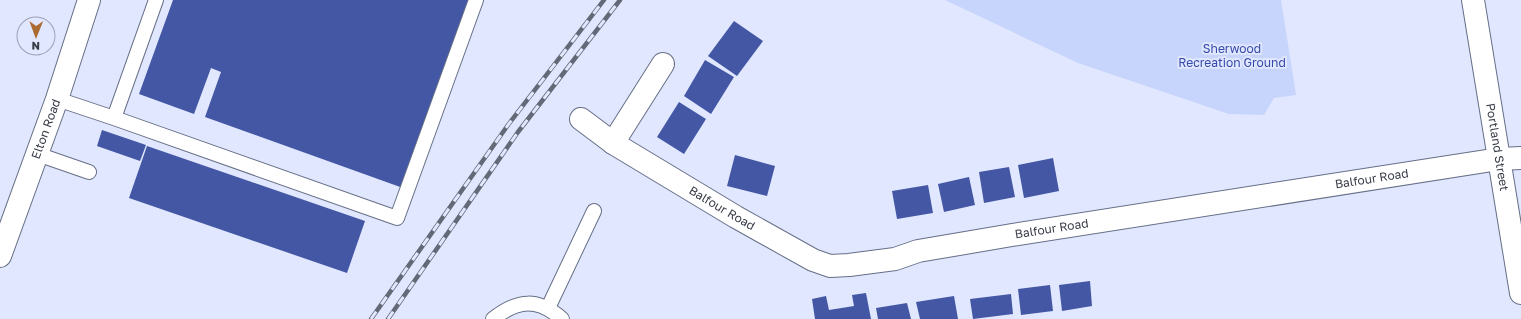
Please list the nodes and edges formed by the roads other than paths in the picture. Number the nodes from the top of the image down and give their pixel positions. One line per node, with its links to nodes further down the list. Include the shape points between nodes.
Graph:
1 (90, 0): 6 (street, Elton Road)
2 (156, 0): 7 (lane)
3 (476, 0): 7 (lane, via 397,218)
4 (1473, 0): 12 (street, Portland Street)
5 (663, 64): 9 (street)
6 (57, 99): 7 (lane); 10 (street, Elton Road)
7 (114, 118)
8 (581, 119): 9 (street, Balfour Road)
9 (613, 143): 12 (street, Balfour Road, via 736,216 814,260 830,266 895,259 918,251 1012,235)
10 (37, 154): 13 (lane); 15 (street, Elton Road)
11 (1521, 158): 12 (street, Balfour Road)
12 (1499, 159): 16 (street, Portland Street)
13 (89, 172)
14 (594, 211): 17 (lane)
15 (0, 256)
16 (1521, 293)
17 (548, 308): 18 (lane, via 539,304 516,304); 19 (lane)
18 (493, 319)
19 (562, 319)

